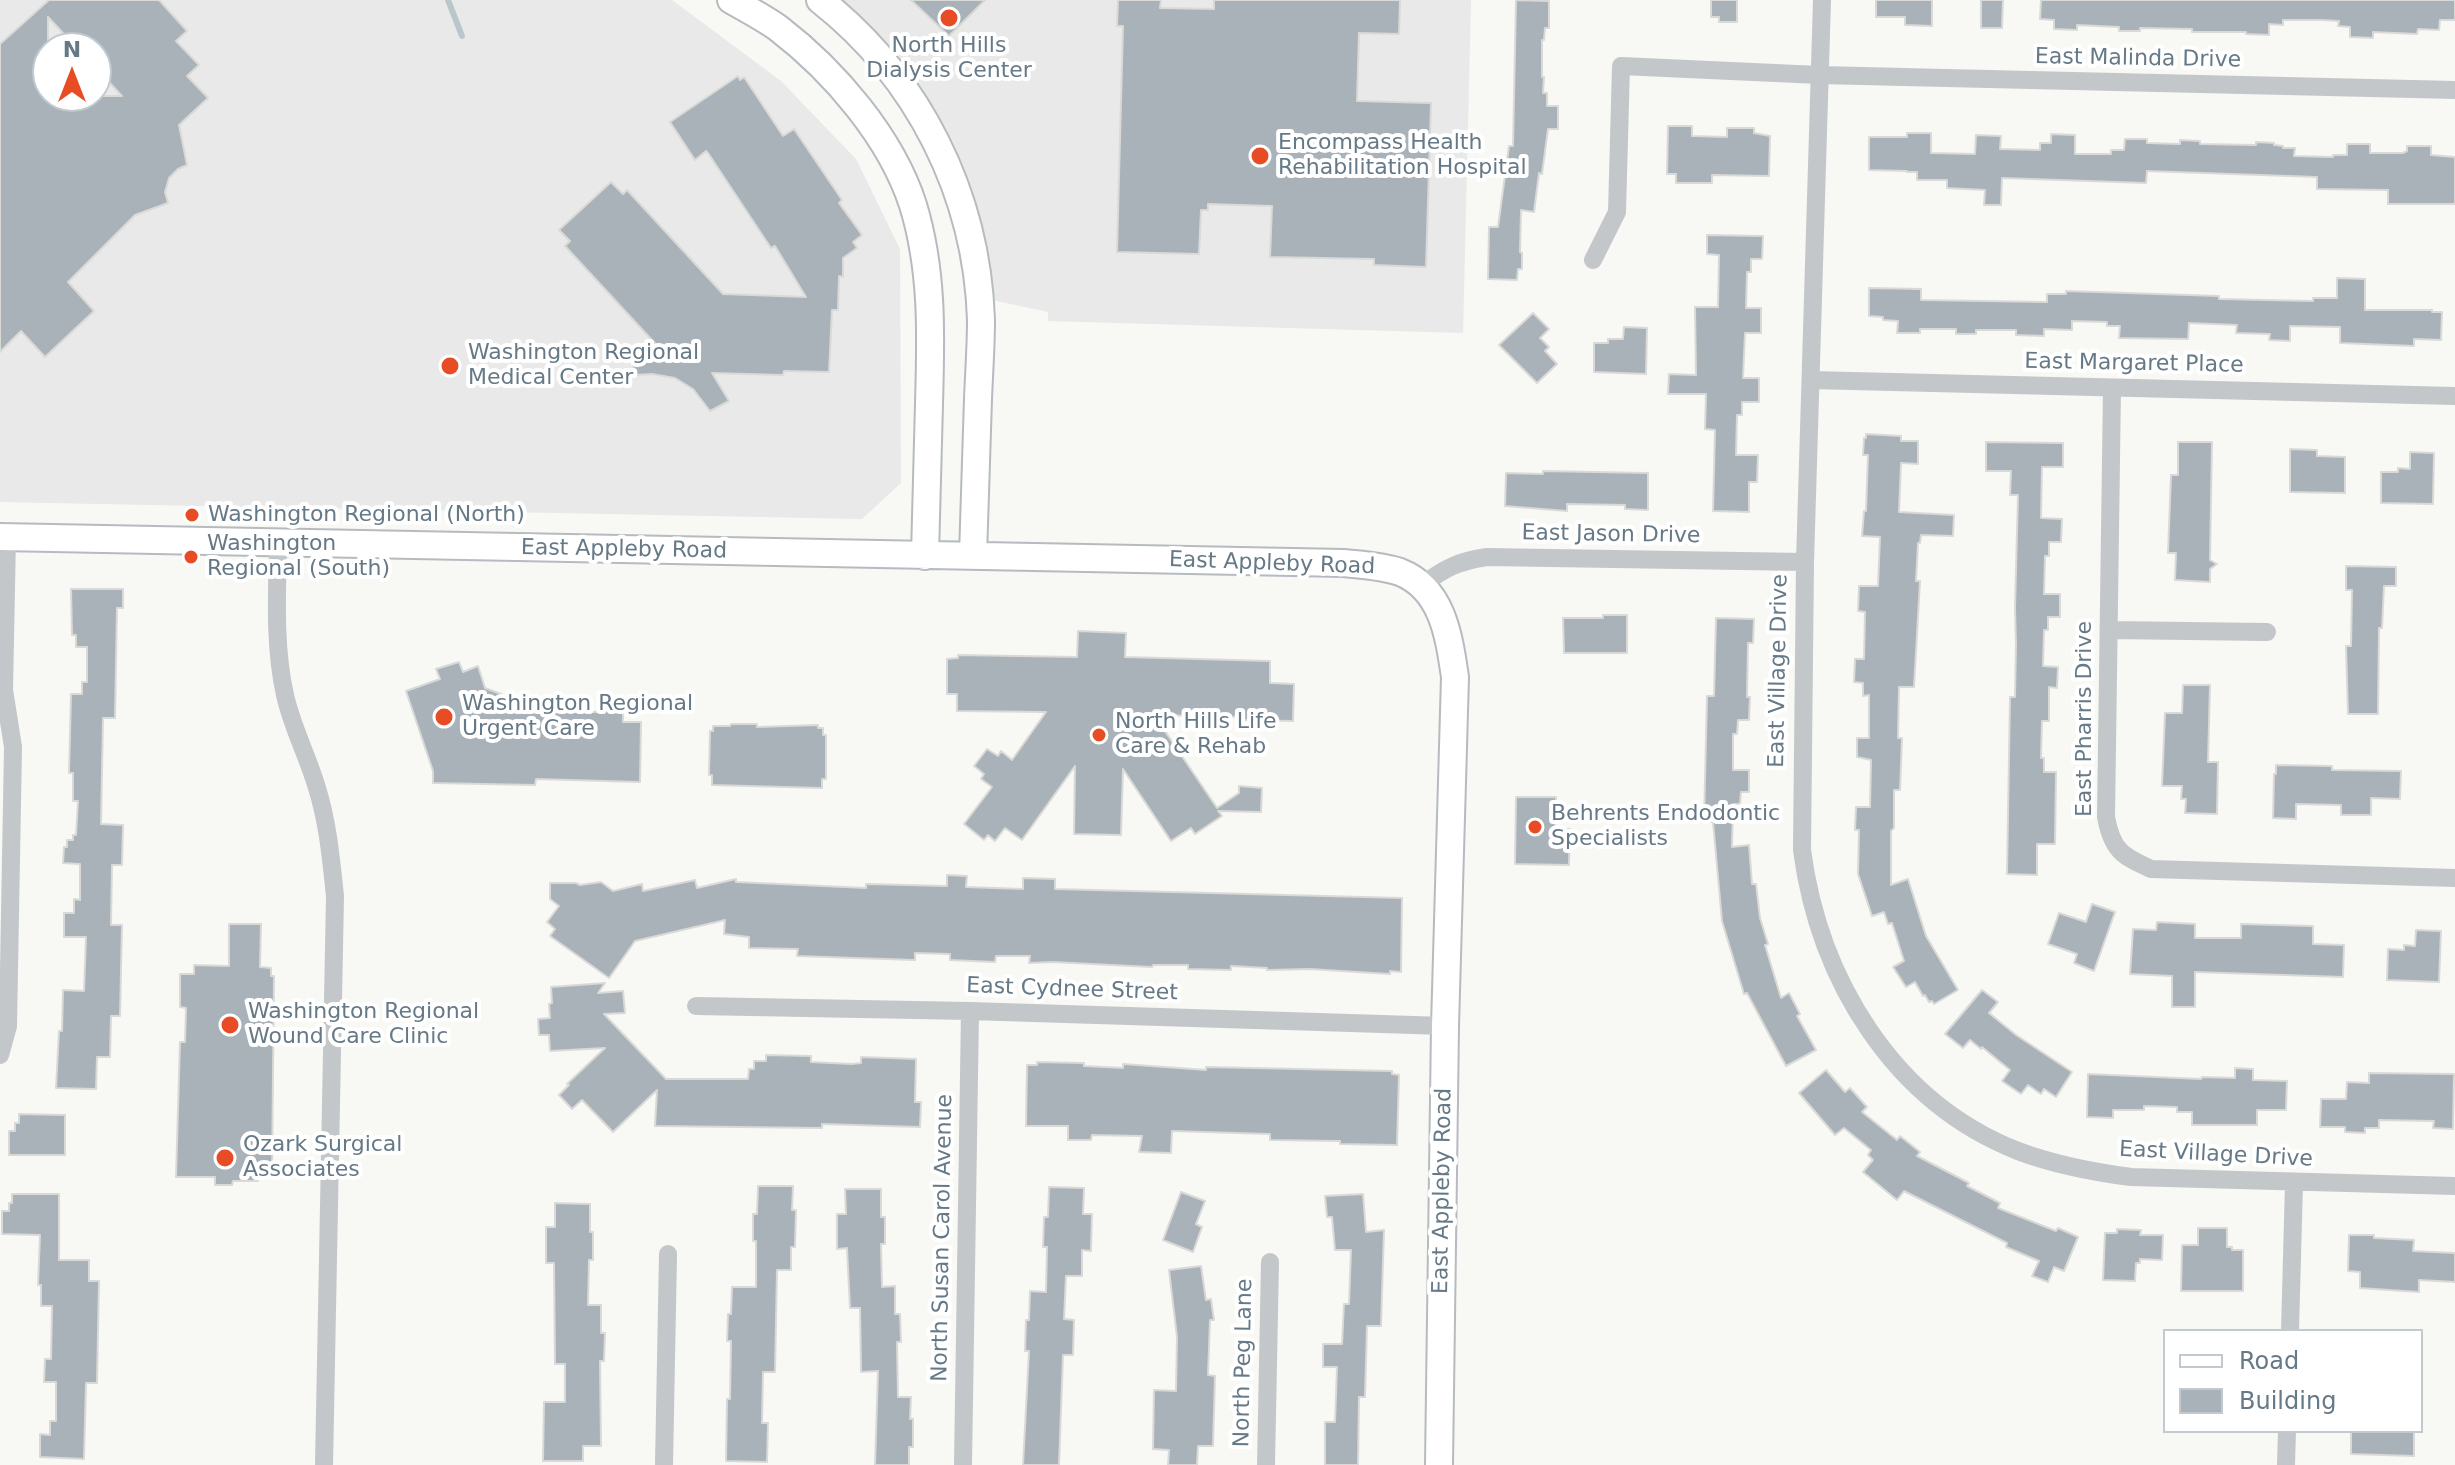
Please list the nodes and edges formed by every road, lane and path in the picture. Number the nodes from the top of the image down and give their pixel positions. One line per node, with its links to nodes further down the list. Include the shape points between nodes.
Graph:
1 (731, 0): 12 (street, via 776,27 855,102 888,151 912,203 932,316)
2 (820, 0): 13 (street, via 850,23 889,66 927,122 957,187 981,318)
3 (1822, 0): 4 (street, East Village Drive)
4 (1819, 75): 5 (street, East Malinda Drive); 6 (street, East Malinda Drive, via 1621,66 1617,212); 7 (street, East Village Drive)
5 (2455, 90)
6 (1593, 260)
7 (1812, 380): 8 (street, East Margaret Place); 14 (street, East Village Drive)
8 (2112, 388): 9 (street, East Margaret Place); 16 (street, East Pharris Drive)
9 (2455, 396)
10 (4, 537): 11 (street, East Appleby Road); 22 (street, via 4,690 13,747 8,1026)
11 (278, 543): 12 (street, East Appleby Road); 29 (street, via 277,644 285,697 326,822 335,896)
12 (925, 556): 13 (street, East Appleby Road)
13 (973, 556): 15 (street, East Appleby Road, via 1344,563 1401,573)
14 (1805, 562): 15 (street, East Jason Drive, via 1487,557 1447,567); 23 (street, East Village Drive, via 1801,814 1806,885 1833,967 1881,1046 1948,1112 1983,1134 2050,1162 2131,1177)
15 (1422, 585): 21 (street, East Appleby Road, via 1443,619 1455,677)
16 (2109, 630): 17 (street); 18 (street, East Pharris Drive, via 2106,817 2110,836 2124,857 2151,869)
17 (2267, 632)
18 (2455, 878)
19 (696, 1006): 20 (street, East Cydnee Street)
20 (970, 1011): 21 (street, East Cydnee Street); 31 (street, North Susan Carol Avenue)
21 (1445, 1026): 33 (street, East Appleby Road)
22 (0, 1055)
23 (2294, 1183): 24 (street, East Village Drive); 27 (street)
24 (2455, 1186)
25 (668, 1254): 30 (street)
26 (1270, 1262): 32 (street, North Peg Lane)
27 (2290, 1329)
28 (2287, 1433): 34 (street)
29 (324, 1465)
30 (664, 1465)
31 (963, 1465)
32 (1266, 1465)
33 (1439, 1465)
34 (2286, 1465)

